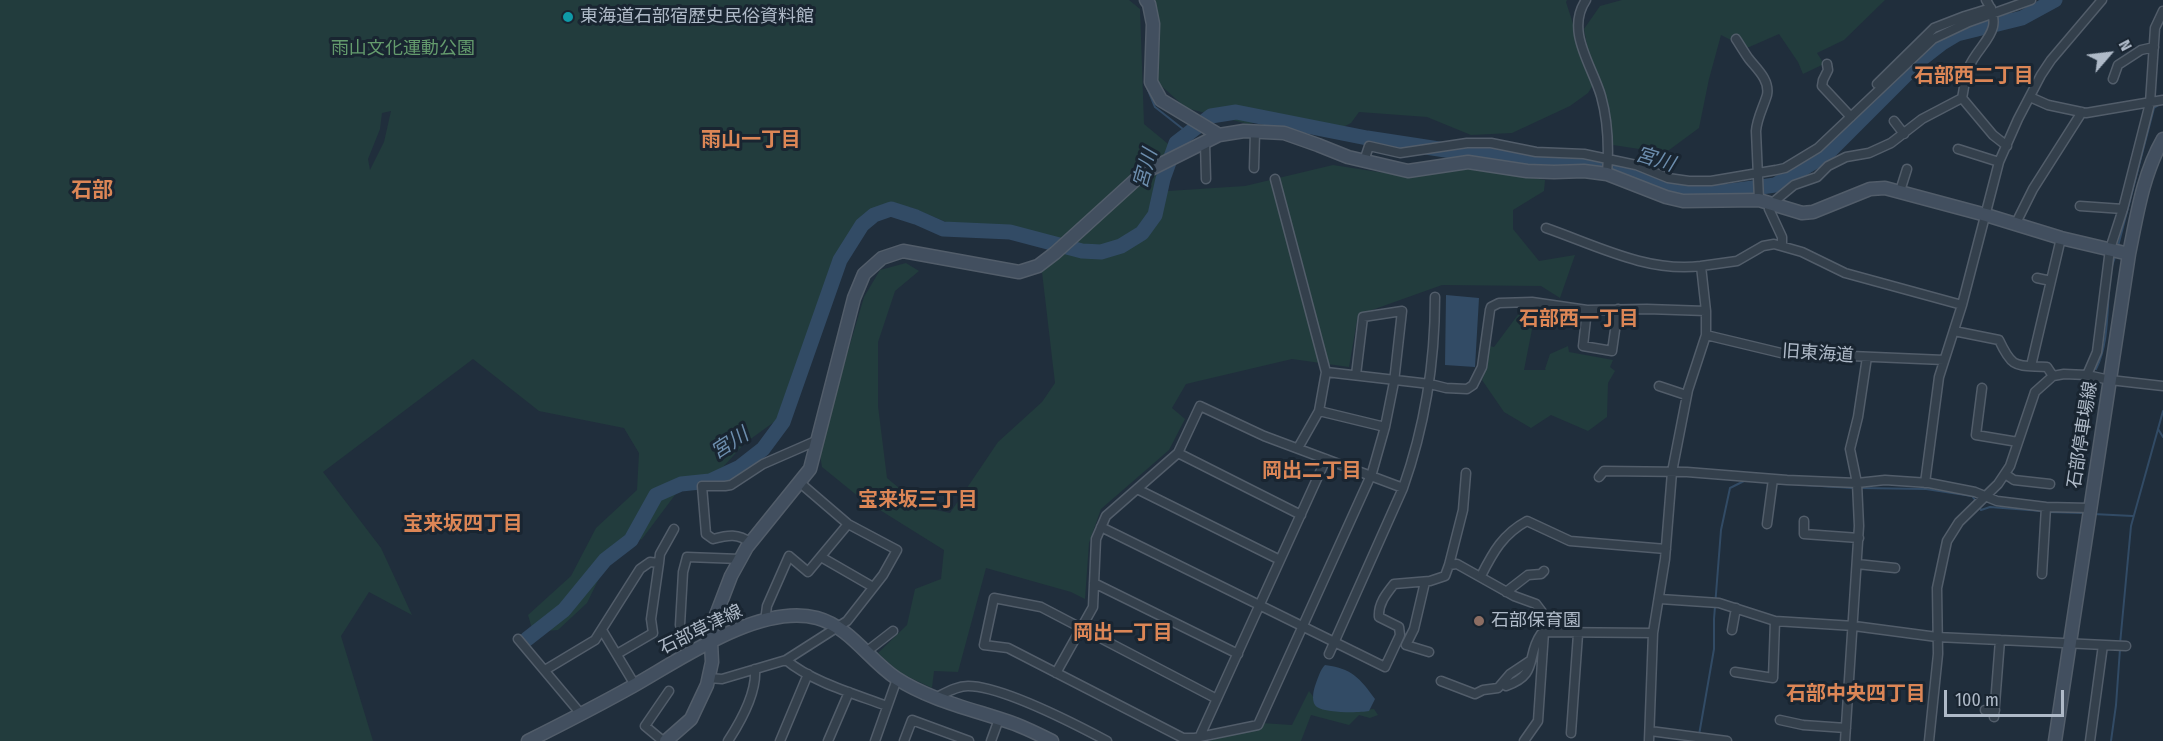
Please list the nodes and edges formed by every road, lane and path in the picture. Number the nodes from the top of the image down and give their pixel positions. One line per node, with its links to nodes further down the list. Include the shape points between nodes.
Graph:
1 (1146, 0): 21 (street, via 1153,24 1151,82 1161,100)
2 (1586, 0): 27 (street, via 1578,11 1578,28 1583,53 1600,95)
3 (1986, 0): 7 (street)
4 (2031, 0): 7 (street)
5 (2102, 0): 12 (street, via 2051,60)
6 (2163, 11): 9 (street, via 2155,28)
7 (1993, 13): 13 (street, via 1991,36 1968,68); 17 (street, via 1933,39)
8 (1736, 39): 32 (street, via 1767,86 1757,122)
9 (2154, 47): 11 (street, via 2141,50 2118,65); 15 (street)
10 (1827, 64): 17 (street, via 1822,86)
11 (2113, 79)
12 (2030, 97): 16 (street); 24 (street)
13 (1962, 98): 20 (street, via 1922,119); 24 (street)
14 (2163, 100): 15 (street)
15 (2150, 103): 16 (street); 38 (street)
16 (2082, 112): 40 (street)
17 (1849, 115): 32 (street, via 1818,148 1785,168)
18 (1894, 121): 20 (street)
19 (1255, 132): 21 (street); 26 (street, via 1284,134); 29 (street)
20 (1904, 134): 36 (street, via 1869,153 1846,157 1817,177)
21 (1220, 135): 23 (street)
22 (2163, 139): 45 (street, 石部停車場線, via 2146,178)
23 (1205, 143): 33 (street); 72 (street, via 1143,173 1038,266 1019,272 903,251 882,258 864,274 854,298)
24 (2007, 146): 28 (street)
25 (1958, 149): 28 (street)
26 (1364, 159): 27 (street, via 1369,146 1400,153 1491,143); 31 (street, via 1408,171 1468,162 1527,171)
27 (1608, 159): 31 (street); 32 (street, via 1689,181)
28 (1999, 162): 39 (street)
29 (1254, 168)
30 (1907, 168): 35 (street)
31 (1607, 174): 36 (street, via 1683,201)
32 (1759, 175): 36 (street)
33 (1206, 179)
34 (1275, 179): 59 (street)
35 (1900, 191): 36 (street, via 1870,189 1802,213); 39 (street)
36 (1763, 199): 43 (street, via 1782,237)
37 (2080, 206): 38 (street)
38 (2123, 209): 44 (street)
39 (1986, 215): 40 (street); 50 (street)
40 (2015, 225): 42 (street)
41 (1546, 228): 46 (street, via 1640,261 1681,268)
42 (2061, 238): 44 (street); 48 (street)
43 (1782, 245): 46 (street, via 1763,246 1737,261); 50 (street, via 1845,273)
44 (2110, 249): 45 (street); 61 (street, via 2097,352)
45 (2129, 254): 64 (street, 石部停車場線)
46 (1701, 266): 53 (street)
47 (2037, 278): 48 (street)
48 (2051, 281): 58 (street)
49 (1435, 297): 65 (street)
50 (1962, 305): 54 (street)
51 (1618, 309): 52 (street); 52 (street, via 1612,351 1583,346); 53 (street)
52 (1587, 310): 65 (street, via 1532,302 1495,304 1490,310 1482,367 1473,385 1457,389)
53 (1706, 311): 55 (street)
54 (1954, 331): 57 (street); 58 (street, via 1999,340 2013,363)
55 (1706, 335): 56 (street, 旧東海道, via 1781,353); 69 (street)
56 (1867, 357): 57 (street, 旧東海道); 84 (street, via 1850,448)
57 (1944, 360): 85 (street)
58 (2031, 366): 62 (street, via 2047,367)
59 (1326, 372): 60 (street); 70 (street)
60 (1356, 375): 63 (street); 63 (street, via 1364,317 1402,311)
61 (2087, 375): 62 (street); 64 (street)
62 (2054, 376): 73 (street, via 2035,392)
63 (1394, 380): 65 (street); 71 (street)
64 (2110, 380): 66 (street); 91 (street, 石部停車場線)
65 (1430, 384): 87 (street)
66 (2163, 384)
67 (1659, 386): 69 (street)
68 (1982, 388): 73 (street, via 1976,435)
69 (1686, 395): 77 (street)
70 (1319, 411): 71 (street); 74 (street)
71 (1385, 427): 80 (street)
72 (818, 440): 83 (street, via 810,469); 99 (street, via 731,484 702,486 706,534 714,539 731,534)
73 (2018, 442): 79 (street)
74 (1298, 448): 75 (street, via 1200,406); 76 (street)
75 (1178, 453): 88 (street); 92 (street)
76 (1326, 459): 80 (street); 92 (street)
77 (1672, 472): 81 (street, via 1604,471); 82 (street); 100 (street)
78 (1466, 473): 106 (street, via 1463,510)
79 (2005, 474): 86 (street, via 2014,480); 89 (street)
80 (1371, 476): 87 (street); 123 (street)
81 (1599, 477)
82 (1773, 479): 84 (street); 95 (street)
83 (799, 482): 94 (street); 99 (street)
84 (1857, 483): 85 (street); 98 (street)
85 (1925, 483): 89 (street)
86 (2050, 484)
87 (1404, 488): 135 (street)
88 (1137, 489): 96 (street, via 1106,516); 103 (street)
89 (1987, 496): 90 (street, via 1997,501); 131 (street, via 1959,522 1947,541 1937,588)
90 (2046, 507): 91 (street); 109 (street)
91 (2090, 508): 136 (street, 石部停車場線)
92 (1300, 515): 103 (street)
93 (1804, 521): 98 (street, via 1804,534)
94 (848, 524): 101 (street); 113 (street, via 897,550)
95 (1767, 524)
96 (1101, 527): 112 (street, via 1096,539); 116 (street)
97 (674, 529): 104 (street)
98 (1859, 538): 105 (street)
99 (751, 543): 102 (street)
100 (1666, 549): 110 (street, via 1569,541 1527,521 1501,541); 115 (street)
101 (821, 557): 113 (street); 118 (street, via 808,572 789,556 767,606)
102 (740, 559): 120 (street, via 687,557); 134 (street, via 713,623)
103 (1280, 560): 116 (street)
104 (659, 563): 125 (street, via 650,562 640,569); 141 (street, via 651,620 653,633)
105 (1857, 564): 107 (street); 121 (street)
106 (1449, 565): 110 (street, via 1457,564); 111 (street, via 1445,576)
107 (1895, 568)
108 (1544, 571): 114 (street, via 1528,575)
109 (2042, 574)
110 (1481, 576): 114 (street)
111 (1425, 582): 135 (street, via 1394,584 1383,598 1378,617 1399,627 1400,635 1385,667); 140 (street, via 1414,629 1406,645)
112 (1094, 583): 124 (street, via 1093,607); 142 (street)
113 (873, 587): 122 (street, via 847,621)
114 (1506, 592): 128 (street, via 1536,604 1542,612)
115 (1660, 599): 117 (street); 129 (street)
116 (1259, 606): 123 (street); 142 (street)
117 (1736, 608): 119 (street); 126 (street)
118 (765, 621): 122 (street, 石部草津線, via 797,616 816,618); 134 (street, 石部草津線)
119 (1775, 621): 121 (street); 148 (street, via 1773,678)
120 (680, 625)
121 (1854, 626): 131 (street); 165 (street)
122 (837, 627): 139 (street, 石部草津線); 144 (street)
123 (1302, 627): 135 (street); 168 (street, via 1258,725)
124 (1081, 628): 150 (street); 150 (street, via 1041,607 994,598 984,645 1008,648); 159 (street)
125 (602, 630): 141 (street); 147 (street, via 595,639)
126 (1732, 630)
127 (893, 631): 139 (street)
128 (1544, 632): 130 (street); 145 (street); 181 (street, via 1538,721)
129 (1653, 633): 130 (street); 166 (street)
130 (1578, 634): 167 (street)
131 (1937, 637): 133 (street); 185 (street)
132 (518, 639): 147 (street)
133 (2000, 640): 136 (street); 161 (street)
134 (711, 642): 151 (street); 154 (street, 石部草津線)
135 (1334, 643): 143 (street)
136 (2069, 644): 137 (street); 186 (street, 石部停車場線)
137 (2103, 645): 138 (street); 187 (street)
138 (2126, 646)
139 (866, 652): 152 (street, 石部草津線)
140 (1428, 652)
141 (617, 654): 154 (street)
142 (1238, 654): 159 (street)
143 (1329, 654)
144 (786, 660): 146 (street); 149 (street)
145 (1531, 660): 153 (street, via 1498,687 1475,694); 155 (street, via 1525,676)
146 (755, 669): 151 (street, via 722,679); 172 (street, via 756,681 738,727)
147 (545, 670): 162 (street)
148 (1735, 672)
149 (808, 674): 157 (street); 173 (street)
150 (1056, 674): 169 (street)
151 (708, 678): 171 (street, via 691,719)
152 (897, 679): 158 (street, 石部草津線); 160 (street)
153 (1441, 681)
154 (634, 685): 162 (street, 石部草津線)
155 (1506, 686)
156 (669, 691): 171 (street, via 645,726)
157 (849, 692): 160 (street); 174 (street)
158 (938, 697): 163 (street, 石部草津線); 180 (street, via 967,686 987,689)
159 (1217, 699): 168 (street)
160 (887, 706): 175 (street)
161 (1991, 712)
162 (580, 714): 170 (street, 石部草津線)
163 (999, 719): 178 (street); 179 (street, 石部草津線)
164 (1780, 720): 165 (street)
165 (1846, 728): 184 (street)
166 (1650, 731): 182 (street); 183 (street)
167 (1571, 733)
168 (1200, 736): 169 (street)
169 (1173, 737)
170 (528, 741)
171 (664, 741)
172 (728, 741)
173 (780, 741)
174 (828, 741)
175 (875, 741)
176 (904, 741): 177 (street, via 912,720)
177 (969, 741)
178 (991, 741)
179 (1052, 741)
180 (1107, 741)
181 (1524, 741)
182 (1649, 741)
183 (1727, 741)
184 (1845, 741)
185 (1929, 741)
186 (2055, 741)
187 (2090, 741)

